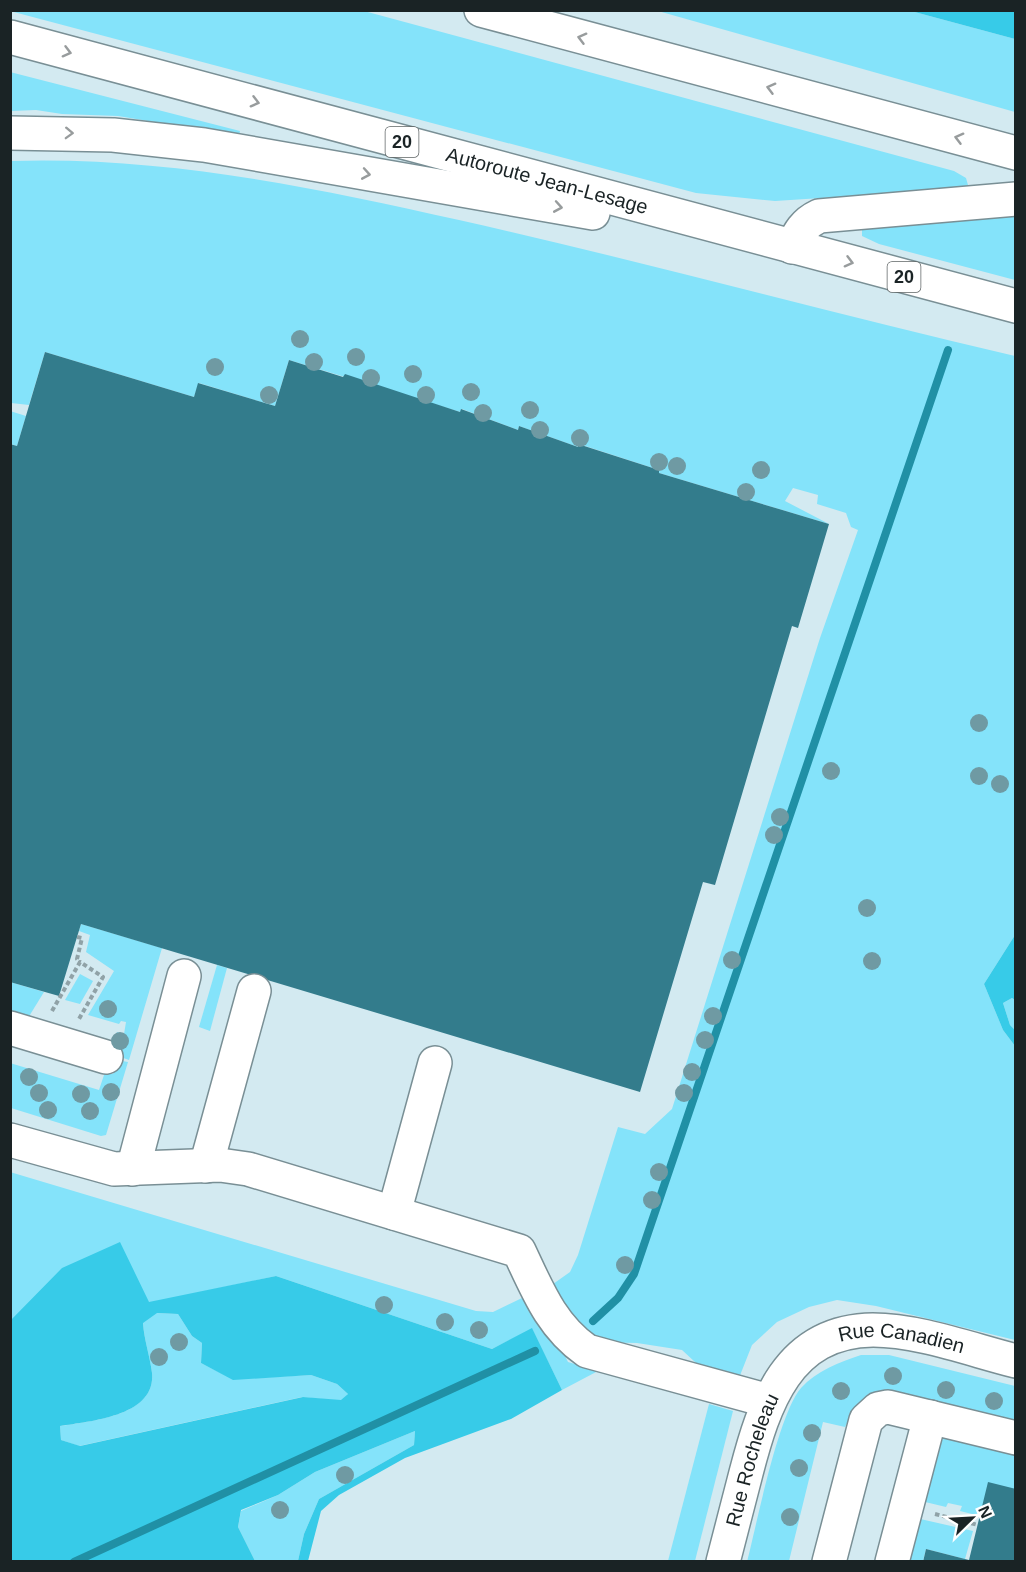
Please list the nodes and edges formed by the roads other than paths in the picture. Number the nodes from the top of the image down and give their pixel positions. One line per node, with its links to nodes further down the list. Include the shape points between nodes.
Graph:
1 (482, 11): 4 (main road, one-way to 1)
2 (10, 37): 6 (main road, Autoroute Jean-Lesage / 20, one-way to 6)
3 (10, 133): 6 (main road, one-way to 6, via 113,135 204,145)
4 (1016, 153)
5 (1016, 199): 6 (main road, via 819,216 799,231)
6 (792, 248): 7 (main road, Autoroute Jean-Lesage / 20, one-way to 7)
7 (1016, 306)
8 (184, 976): 15 (main road)
9 (254, 991): 14 (main road)
10 (10, 1028): 11 (main road)
11 (106, 1057)
12 (435, 1063): 16 (main road)
13 (10, 1140): 15 (main road, via 96,1165)
14 (206, 1166): 15 (main road); 16 (main road, via 248,1169)
15 (133, 1169)
16 (394, 1213): 19 (main road, via 519,1251 552,1318 587,1351)
17 (1016, 1361): 18 (main road, Rue Canadien, via 911,1335 873,1330 836,1337)
18 (793, 1362): 19 (main road, Rue Rocheleau)
19 (769, 1401): 22 (main road, Rue Rocheleau, via 756,1433)
20 (930, 1417): 21 (main road); 23 (main road, via 888,1407 878,1409 866,1420); 24 (main road)
21 (1016, 1438)
22 (723, 1562)
23 (829, 1562)
24 (892, 1562)

